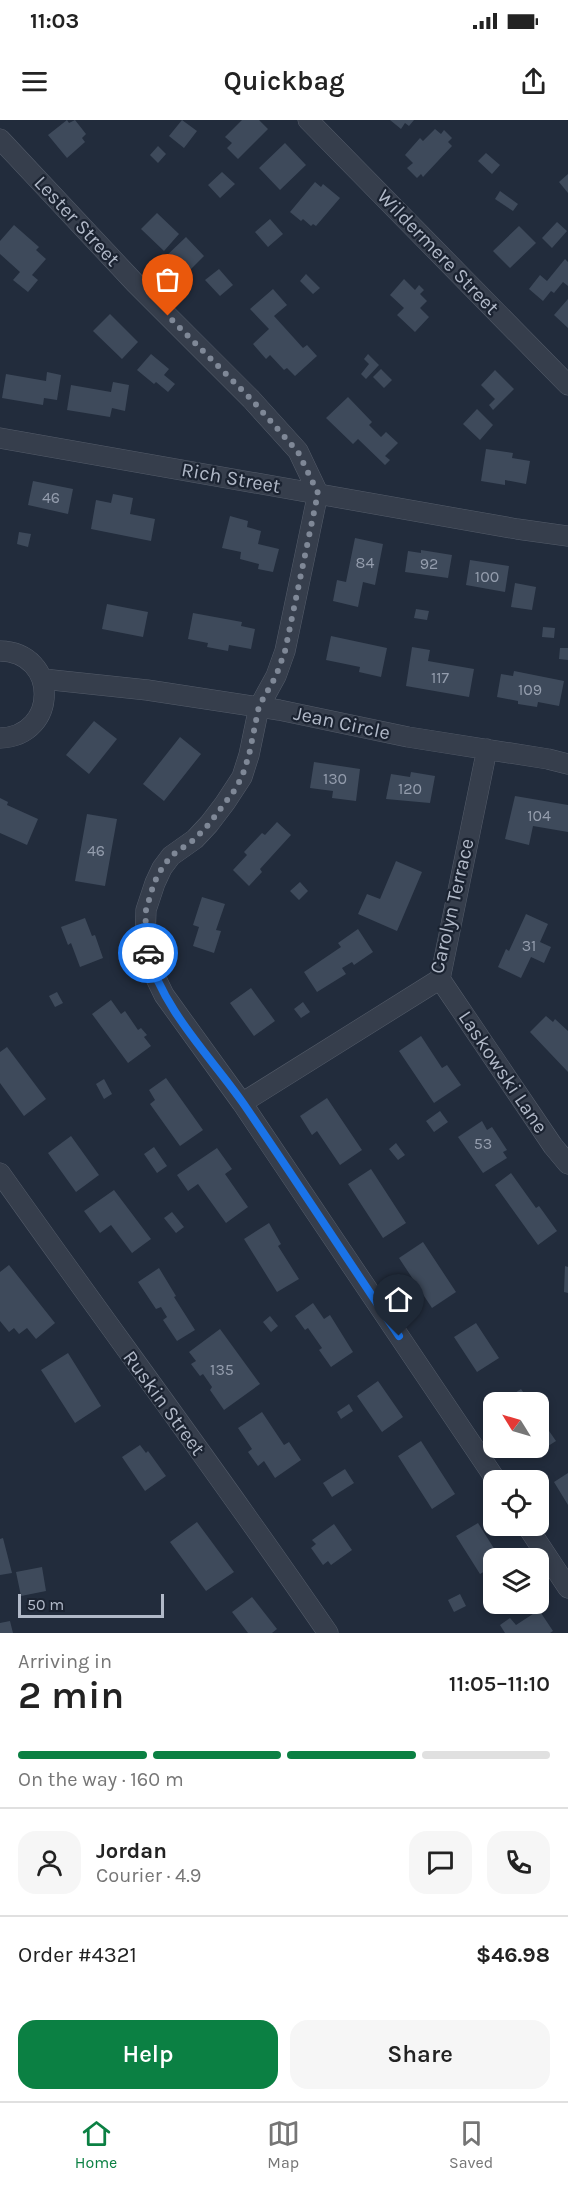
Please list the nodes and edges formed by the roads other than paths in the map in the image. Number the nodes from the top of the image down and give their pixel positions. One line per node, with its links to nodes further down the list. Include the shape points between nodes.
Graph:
1 (308, 120): 3 (street, Wildermere Street)
2 (0, 139): 5 (street, Lester Street, via 251,399 298,452)
3 (568, 385)
4 (0, 438): 5 (street, Rich Street)
5 (318, 493): 6 (street, Rich Street); 9 (street, via 285,651)
6 (568, 536)
7 (0, 651): 8 (street, via 25,658)
8 (43, 680): 9 (street, Jean Circle); 10 (street, via 45,700 37,720 21,734)
9 (259, 706): 11 (street, Jean Circle); 14 (street, via 242,777 202,832 162,868 146,910 145,943 164,995)
10 (0, 738)
11 (487, 749): 12 (street, Jean Circle); 13 (street, Carolyn Terrace)
12 (568, 764)
13 (440, 979): 14 (street, Carolyn Terrace); 15 (street, Laskowski Lane)
14 (242, 1102): 17 (street)
15 (568, 1164)
16 (0, 1173): 20 (street, Ruskin Street)
17 (489, 1470)
18 (534, 1536): 19 (street)
19 (568, 1588)
20 (328, 1633)

